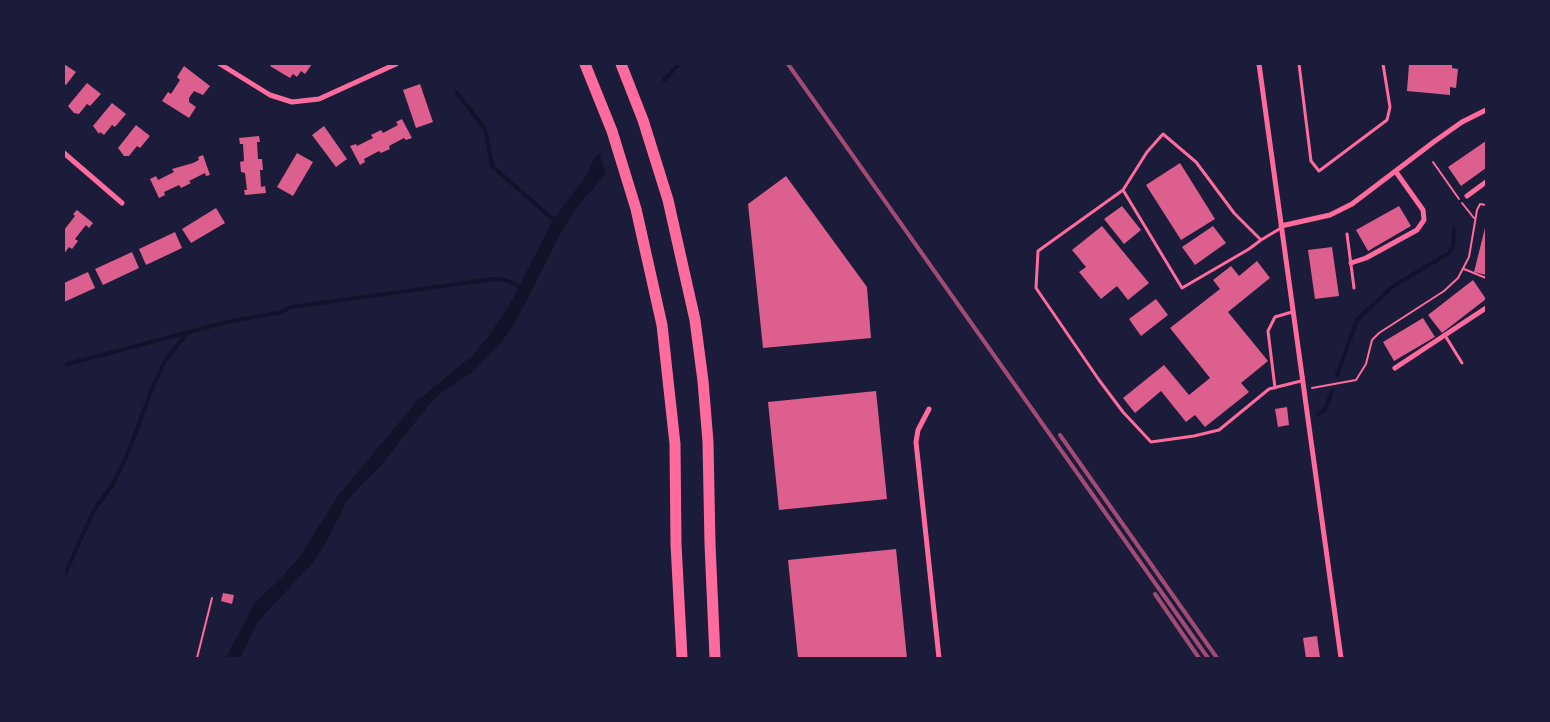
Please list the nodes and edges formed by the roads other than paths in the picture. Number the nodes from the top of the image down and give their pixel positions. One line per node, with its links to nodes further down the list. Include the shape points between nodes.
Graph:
1 (220, 64): 2 (street, via 270,95 292,102 318,99)
2 (396, 64)
3 (585, 64): 28 (highway, via 612,131 636,209 662,326 675,444)
4 (621, 64): 29 (highway, via 646,127 668,200 695,320 708,442)
5 (1259, 64): 15 (street)
6 (1299, 64): 7 (lane, via 1312,161 1319,171 1387,120 1390,107)
7 (1383, 64)
8 (1486, 110): 10 (street, via 1462,122)
9 (64, 153): 14 (street)
10 (1396, 172): 15 (street, via 1352,204 1330,215); 18 (street, via 1423,210 1424,220 1418,230)
11 (1486, 182): 13 (street)
12 (1123, 190): 17 (lane, via 1182,288); 17 (lane, via 1147,152 1163,134 1196,162 1234,213); 26 (lane, via 1038,251 1036,288 1123,412 1151,442 1194,436 1219,430)
13 (1467, 196)
14 (122, 203)
15 (1281, 227): 17 (lane); 21 (street)
16 (1347, 234): 18 (lane)
17 (1261, 240)
18 (1350, 263): 19 (lane)
19 (1354, 288)
20 (1486, 308): 22 (street)
21 (1292, 312): 25 (street); 26 (lane, via 1276,317 1268,331)
22 (1446, 337): 23 (lane); 24 (street)
23 (1462, 363)
24 (1395, 368)
25 (1301, 381): 26 (lane); 31 (street)
26 (1275, 388)
27 (929, 409): 30 (street, via 918,430 916,442)
28 (682, 658)
29 (715, 658)
30 (939, 658)
31 (1341, 658)

